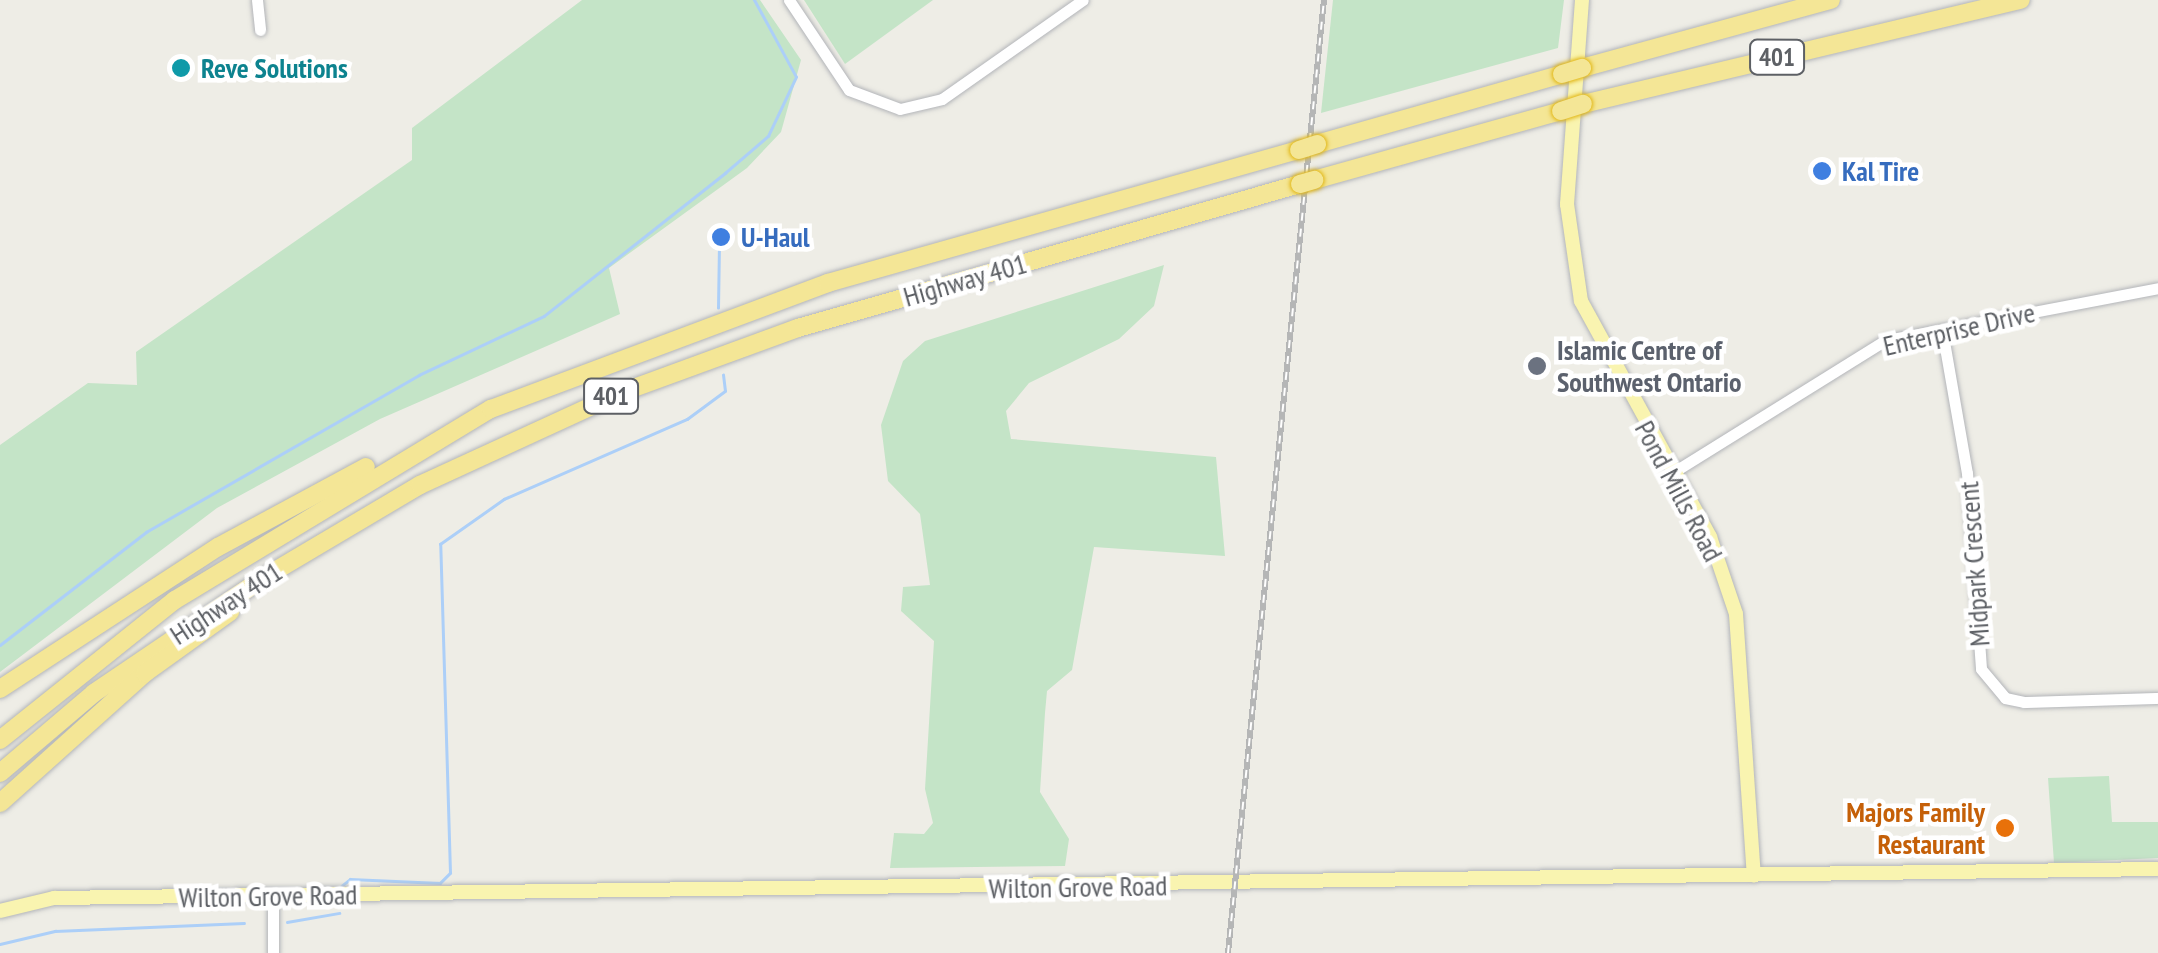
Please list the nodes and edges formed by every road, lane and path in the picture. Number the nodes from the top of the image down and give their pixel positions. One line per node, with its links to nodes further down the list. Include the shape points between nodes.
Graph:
1 (257, 0): 7 (street)
2 (788, 0): 3 (street, via 849,90 900,110 942,99)
3 (1083, 0)
4 (1582, 0): 11 (main road, Pond Mills Road, via 1567,204 1581,301)
5 (1831, 0): 10 (highway, Highway 401 / 401, bridge, via 731,314 597,364)
6 (2021, 0): 12 (highway, Highway 401 / 401, bridge, via 1583,104 798,328 620,393 420,485)
7 (260, 30)
8 (2158, 288): 9 (street, Enterprise Drive)
9 (1942, 330): 11 (street, Enterprise Drive, via 1886,340); 14 (street, Midpark Crescent, via 1968,473 1981,670 2005,698)
10 (418, 448): 13 (highway, via 218,547); 15 (highway, Highway 401 / 401, via 175,600)
11 (1672, 473): 19 (main road, Pond Mills Road, via 1710,537 1736,614)
12 (265, 578): 16 (highway, Highway 401 / 401, via 94,693); 17 (highway)
13 (0, 689)
14 (2158, 698)
15 (0, 740)
16 (0, 773)
17 (0, 803)
18 (2158, 869): 19 (main road, Wilton Grove Road)
19 (1754, 875): 20 (main road, Wilton Grove Road)
20 (273, 896): 21 (main road, Wilton Grove Road, via 54,898); 22 (street)
21 (0, 911)
22 (273, 953)

